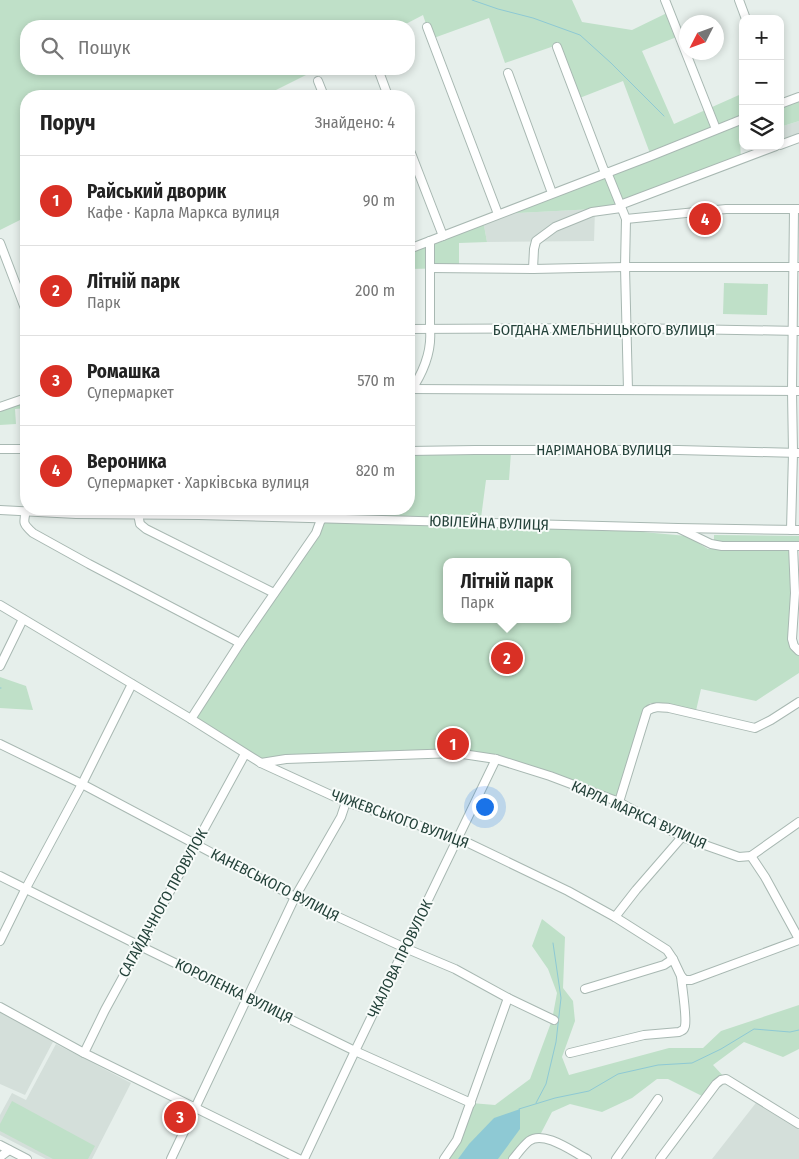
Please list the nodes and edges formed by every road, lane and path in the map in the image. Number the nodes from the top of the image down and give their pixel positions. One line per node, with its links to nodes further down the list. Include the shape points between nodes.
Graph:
1 (665, 0): 14 (street)
2 (739, 0): 3 (street)
3 (745, 15)
4 (426, 27): 23 (street)
5 (557, 47): 19 (street)
6 (508, 73): 20 (street)
7 (380, 75): 10 (street)
8 (318, 81): 9 (street)
9 (322, 90)
10 (386, 90)
11 (799, 97): 12 (street)
12 (784, 103)
13 (739, 120): 14 (street)
14 (716, 129): 19 (street)
15 (799, 138): 16 (street)
16 (784, 144)
17 (766, 150): 21 (street)
18 (415, 164): 25 (street)
19 (606, 173): 20 (street); 21 (street)
20 (552, 193): 23 (street)
21 (621, 206): 24 (street); 32 (street, via 592,212 555,227 536,241)
22 (797, 209): 24 (street, via 726,209); 30 (street)
23 (498, 214): 25 (street)
24 (626, 219): 29 (street)
25 (443, 236): 26 (street)
26 (430, 241): 28 (street); 31 (street)
27 (0, 243): 33 (street)
28 (415, 247)
29 (625, 267): 30 (street); 32 (street); 34 (street)
30 (796, 267): 37 (street)
31 (430, 268): 32 (street); 36 (street)
32 (533, 269)
33 (20, 295)
34 (626, 328): 36 (street, БОГДАНА ХМЕЛЬНИЦЬКОГО ВУЛИЦЯ); 37 (street, БОГДАНА ХМЕЛЬНИЦЬКОГО ВУЛИЦЯ); 40 (street)
35 (415, 329): 36 (street, БОГДАНА ХМЕЛЬНИЦЬКОГО ВУЛИЦЯ)
36 (430, 330): 38 (street, via 427,361)
37 (796, 331): 41 (street)
38 (415, 384)
39 (415, 390): 40 (street)
40 (628, 390): 41 (street)
41 (795, 391): 47 (street)
42 (20, 400): 43 (street)
43 (0, 407)
44 (0, 449): 45 (street)
45 (20, 449)
46 (415, 451): 47 (street, НАРІМАНОВА ВУЛИЦЯ)
47 (796, 453): 57 (street)
48 (0, 510): 49 (street, ЮВІЛЕЙНА ВУЛИЦЯ)
49 (20, 511)
50 (25, 515): 63 (street, via 26,527 33,533)
51 (138, 515): 60 (street, via 140,524 146,529)
52 (260, 515): 54 (street, ЮВІЛЕЙНА ВУЛИЦЯ)
53 (324, 515): 54 (street)
54 (322, 518): 55 (street, ЮВІЛЕЙНА ВУЛИЦЯ); 60 (street, via 316,533)
55 (678, 528): 56 (street, ЮВІЛЕЙНА ВУЛИЦЯ); 58 (street, ЮВІЛЕЙНА ВУЛИЦЯ)
56 (715, 528): 57 (street, ЮВІЛЕЙНА ВУЛИЦЯ); 58 (street, via 706,536)
57 (795, 530)
58 (710, 544): 59 (street, ЮВІЛЕЙНА ВУЛИЦЯ)
59 (796, 546): 64 (street, via 792,639)
60 (274, 593): 63 (street)
61 (0, 605): 62 (street, ЧИЖЕВСЬКОГО ВУЛИЦЯ)
62 (24, 619): 65 (street); 66 (street, ЧИЖЕВСЬКОГО ВУЛИЦЯ)
63 (240, 643): 68 (street)
64 (799, 651)
65 (0, 665)
66 (132, 684): 68 (street, ЧИЖЕВСЬКОГО ВУЛИЦЯ); 73 (street)
67 (799, 702): 75 (street, via 755,728 651,708 647,711)
68 (191, 719): 70 (street, ЧИЖЕВСЬКОГО ВУЛИЦЯ)
69 (0, 744): 73 (street, КАНЕВСЬКОГО ВУЛИЦЯ)
70 (245, 754): 72 (street, ЧИЖЕВСЬКОГО ВУЛИЦЯ); 79 (street, САГАЙДАЧНОГО ПРОВУЛОК)
71 (496, 759): 72 (street, КАРЛА МАРКСА ВУЛИЦЯ, via 456,753 286,759); 75 (street, КАРЛА МАРКСА ВУЛИЦЯ); 78 (street, ЧКАЛОВА ПРОВУЛОК)
72 (261, 763): 74 (street, ЧИЖЕВСЬКОГО ВУЛИЦЯ)
73 (82, 784): 79 (street, КАНЕВСЬКОГО ВУЛИЦЯ); 82 (street)
74 (346, 802): 78 (street, ЧИЖЕВСЬКОГО ВУЛИЦЯ); 83 (street)
75 (619, 802): 77 (street, КАРЛА МАРКСА ВУЛИЦЯ)
76 (799, 822): 80 (street)
77 (682, 837): 80 (street, КАРЛА МАРКСА ВУЛИЦЯ, via 739,857); 84 (street)
78 (458, 838): 84 (street, ЧИЖЕВСЬКОГО ВУЛИЦЯ); 88 (street, ЧКАЛОВА ПРОВУЛОК)
79 (196, 844): 83 (street, КАНЕВСЬКОГО ВУЛИЦЯ); 87 (street, САГАЙДАЧНОГО ПРОВУЛОК)
80 (751, 856): 85 (street)
81 (0, 876): 82 (street, КОРОЛЕНКА ВУЛИЦЯ)
82 (26, 888): 86 (street); 87 (street, КОРОЛЕНКА ВУЛИЦЯ)
83 (295, 897): 88 (street, КАНЕВСЬКОГО ВУЛИЦЯ); 92 (street)
84 (615, 917): 89 (street, ЧИЖЕВСЬКОГО ВУЛИЦЯ, via 667,950)
85 (799, 940): 90 (street, via 691,980)
86 (0, 942)
87 (140, 946): 92 (street, КОРОЛЕНКА ВУЛИЦЯ); 98 (street, САГАЙДАЧНОГО ПРОВУЛОК)
88 (405, 948): 93 (street, КАНЕВСЬКОГО ВУЛИЦЯ, via 455,969); 96 (street, ЧКАЛОВА ПРОВУЛОК)
89 (673, 959): 90 (street, ЧИЖЕВСЬКОГО ВУЛИЦЯ); 91 (street, via 664,965)
90 (681, 976): 97 (street, ЧИЖЕВСЬКОГО ВУЛИЦЯ, via 685,1016 683,1030 644,1035)
91 (586, 989)
92 (247, 997): 96 (street, КОРОЛЕНКА ВУЛИЦЯ); 101 (street)
93 (508, 998): 95 (street, КАНЕВСЬКОГО ВУЛИЦЯ); 100 (street)
94 (0, 1007): 98 (street)
95 (554, 1020)
96 (355, 1050): 100 (street, КОРОЛЕНКА ВУЛИЦЯ); 109 (street, ЧКАЛОВА ПРОВУЛОК)
97 (570, 1052)
98 (84, 1053): 101 (street)
99 (658, 1099): 113 (street)
100 (471, 1103): 110 (street, via 457,1140)
101 (196, 1109): 107 (street); 108 (street)
102 (799, 1124): 114 (street, via 726,1079 721,1080)
103 (0, 1145): 104 (street)
104 (8, 1150): 105 (street); 106 (street)
105 (0, 1157)
106 (27, 1159)
107 (171, 1159)
108 (299, 1159)
109 (304, 1159)
110 (444, 1159)
111 (513, 1159): 112 (street, via 529,1142 539,1137 550,1139)
112 (587, 1159)
113 (616, 1159)
114 (660, 1159)

